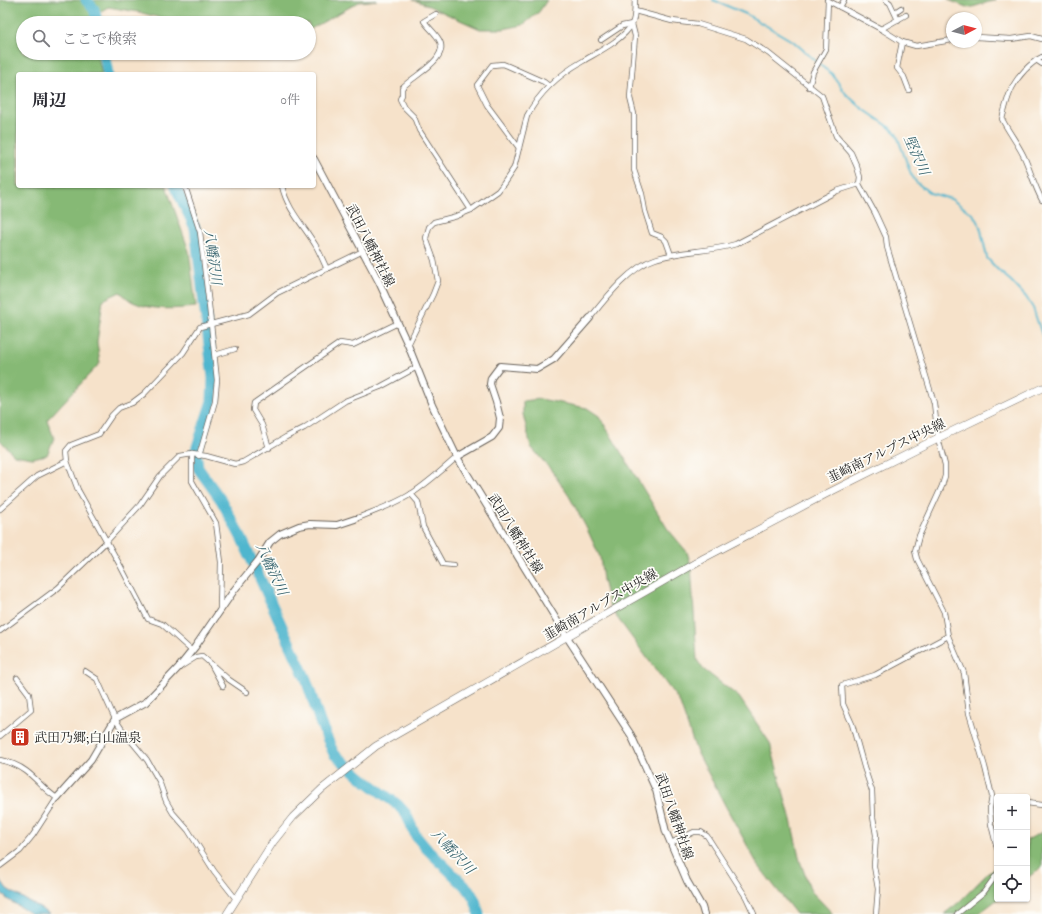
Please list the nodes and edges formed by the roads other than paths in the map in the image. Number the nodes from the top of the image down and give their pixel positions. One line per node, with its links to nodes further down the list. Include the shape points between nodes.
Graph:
1 (828, 0): 5 (street); 23 (street, via 826,49 813,72)
2 (844, 0): 5 (street)
3 (886, 0): 8 (street)
4 (635, 2): 7 (street)
5 (840, 7): 13 (street)
6 (901, 8): 8 (street)
7 (635, 11): 12 (street); 23 (street, via 698,24 746,39 768,53)
8 (895, 12): 11 (street)
9 (436, 14): 32 (street, via 424,21 442,45 440,54 429,68 406,82 400,100 414,117 419,130)
10 (906, 15): 11 (street)
11 (898, 20): 13 (street)
12 (632, 24): 16 (street, via 622,26); 22 (street, via 610,45 581,62); 34 (street, via 635,36 630,98 634,114 634,170 652,233 666,241)
13 (881, 29): 18 (street)
14 (982, 37): 15 (street, via 1011,39 1031,36)
15 (1042, 39)
16 (602, 40)
17 (946, 41): 18 (street, via 916,46)
18 (902, 42): 24 (street, via 897,68)
19 (1042, 57): 20 (street)
20 (1036, 60): 21 (street); 30 (street, via 1023,72 1012,88 1002,119 1015,139)
21 (1042, 64)
22 (549, 86): 25 (street, via 527,116); 25 (street, via 503,64 492,65 477,85 487,105)
23 (809, 87): 27 (street, via 822,96 836,136 851,153 857,167)
24 (909, 90)
25 (519, 148): 32 (street, via 514,168 498,191)
26 (316, 163): 33 (main road, 武田八幡神社線)
27 (859, 184): 34 (street, via 837,192 736,244); 44 (street, via 886,237 934,403)
28 (186, 188): 38 (street, via 200,232)
29 (282, 188): 35 (street, via 298,221 316,246)
30 (1040, 192): 31 (street)
31 (1042, 200)
32 (471, 210): 39 (street, via 434,222 429,227 426,238 438,281)
33 (363, 251): 35 (street); 37 (main road, 武田八幡神社線)
34 (671, 255): 36 (street, via 645,263 609,294)
35 (327, 269): 38 (street, via 277,293 249,314)
36 (590, 318): 48 (main road, via 554,359 538,369 500,366 491,378 490,384 500,418 499,428 492,437)
37 (398, 323): 39 (main road, 武田八幡神社線); 45 (street, via 353,345 340,343 254,403 253,410 262,425)
38 (211, 325): 41 (street); 49 (street, via 200,328 184,352 144,394 112,414 99,434 71,445 66,451)
39 (408, 345): 42 (main road, 武田八幡神社線)
40 (235, 349): 41 (street)
41 (215, 355): 47 (street, via 215,401)
42 (417, 367): 45 (street, via 380,387 345,401); 48 (main road, 武田八幡神社線)
43 (1042, 388): 44 (main road, 韮崎南アルプス中央線)
44 (938, 438): 57 (street, via 945,476 915,551 944,612); 58 (main road, 韮崎南アルプス中央線, via 704,558)
45 (269, 448): 47 (street, via 235,464)
46 (193, 454): 47 (street); 53 (street, via 180,456 160,476 140,505); 55 (street, via 192,481 216,523 221,562)
47 (199, 455)
48 (457, 456): 50 (street); 58 (main road, 武田八幡神社線)
49 (67, 461): 51 (street, via 37,476); 53 (street, via 78,490)
50 (411, 494): 52 (street); 54 (street, via 418,502 423,527 439,558 443,564)
51 (0, 509)
52 (355, 519): 55 (main road, via 337,525 310,524 280,534 270,542)
53 (106, 542): 56 (street, via 58,588); 59 (street, via 148,619 162,624)
54 (454, 565)
55 (220, 610): 59 (main road)
56 (0, 631)
57 (948, 636): 69 (street, via 964,673 969,713); 81 (street, via 874,675 842,685 843,704 852,724 872,791 876,835 874,866 878,889)
58 (567, 637): 74 (main road, 武田八幡神社線, via 631,735 656,790); 77 (main road, 韮崎南アルプス中央線, via 365,753 322,788 293,817 273,842)
59 (192, 651): 61 (main road)
60 (209, 662): 61 (street, via 202,656 196,657); 64 (street); 65 (street)
61 (179, 667): 66 (main road, via 146,702)
62 (85, 671): 66 (street, via 97,679)
63 (17, 678): 67 (street, via 29,694 31,710)
64 (223, 686)
65 (246, 692)
66 (115, 719): 70 (main road, via 91,760); 77 (street, via 147,760 173,813 188,830 214,871)
67 (0, 736)
68 (0, 760): 70 (street, via 14,763)
69 (992, 796): 73 (street, via 990,808)
70 (57, 798): 75 (street, via 20,851)
71 (1030, 803): 72 (street)
72 (1042, 805)
73 (994, 836)
74 (671, 843): 79 (main road, 武田八幡神社線); 80 (street, via 694,832 701,832 706,836 746,897)
75 (0, 865)
76 (994, 878): 82 (street, via 984,892)
77 (236, 899): 78 (main road, 韮崎南アルプス中央線)
78 (227, 914)
79 (704, 914)
80 (754, 914)
81 (876, 914)
82 (957, 914)

